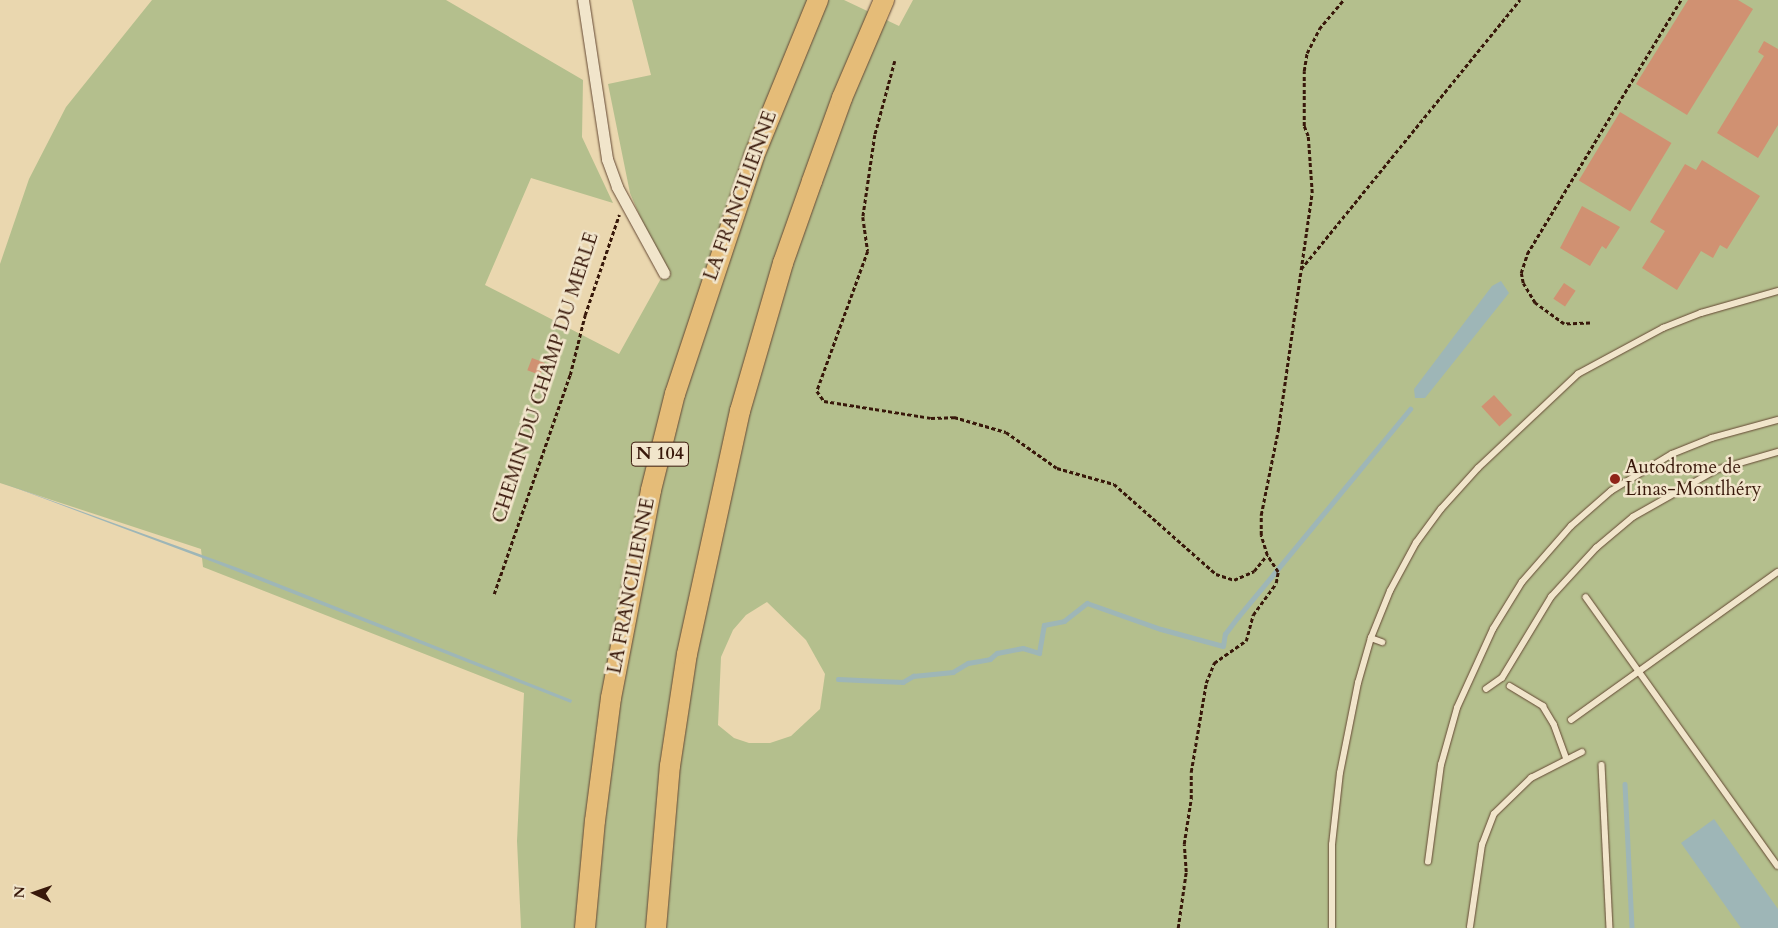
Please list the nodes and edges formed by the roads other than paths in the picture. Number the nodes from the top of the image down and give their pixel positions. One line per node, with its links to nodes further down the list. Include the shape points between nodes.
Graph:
1 (583, 0): 4 (street, via 600,128 608,159 624,202)
2 (818, 0): 22 (highway, LA FRANCILIENNE / N 104, via 750,165 675,394 649,500 611,698)
3 (884, 0): 23 (highway, via 842,98 783,263 740,411 688,654 670,766)
4 (664, 273)
5 (1778, 290): 10 (lane, via 1663,328 1578,374 1520,426 1441,509 1416,543 1390,591)
6 (1778, 420): 19 (lane, via 1712,438 1672,454 1612,491 1571,526 1522,582 1493,629 1457,708 1441,765)
7 (1778, 452): 14 (lane, via 1716,470 1633,517 1596,548 1550,597 1502,678)
8 (1778, 572): 12 (lane)
9 (1586, 597): 12 (lane)
10 (1371, 638): 11 (lane); 24 (lane, via 1358,683 1340,774 1332,845)
11 (1382, 642)
12 (1639, 671): 15 (lane); 20 (lane)
13 (1510, 686): 17 (lane, via 1538,701 1548,713)
14 (1486, 689)
15 (1571, 720)
16 (1582, 752): 17 (lane)
17 (1567, 759): 21 (lane, via 1530,778 1494,814 1480,852)
18 (1602, 765): 25 (lane)
19 (1428, 862)
20 (1778, 866)
21 (1470, 927)
22 (585, 928)
23 (656, 928)
24 (1332, 928)
25 (1610, 928)

